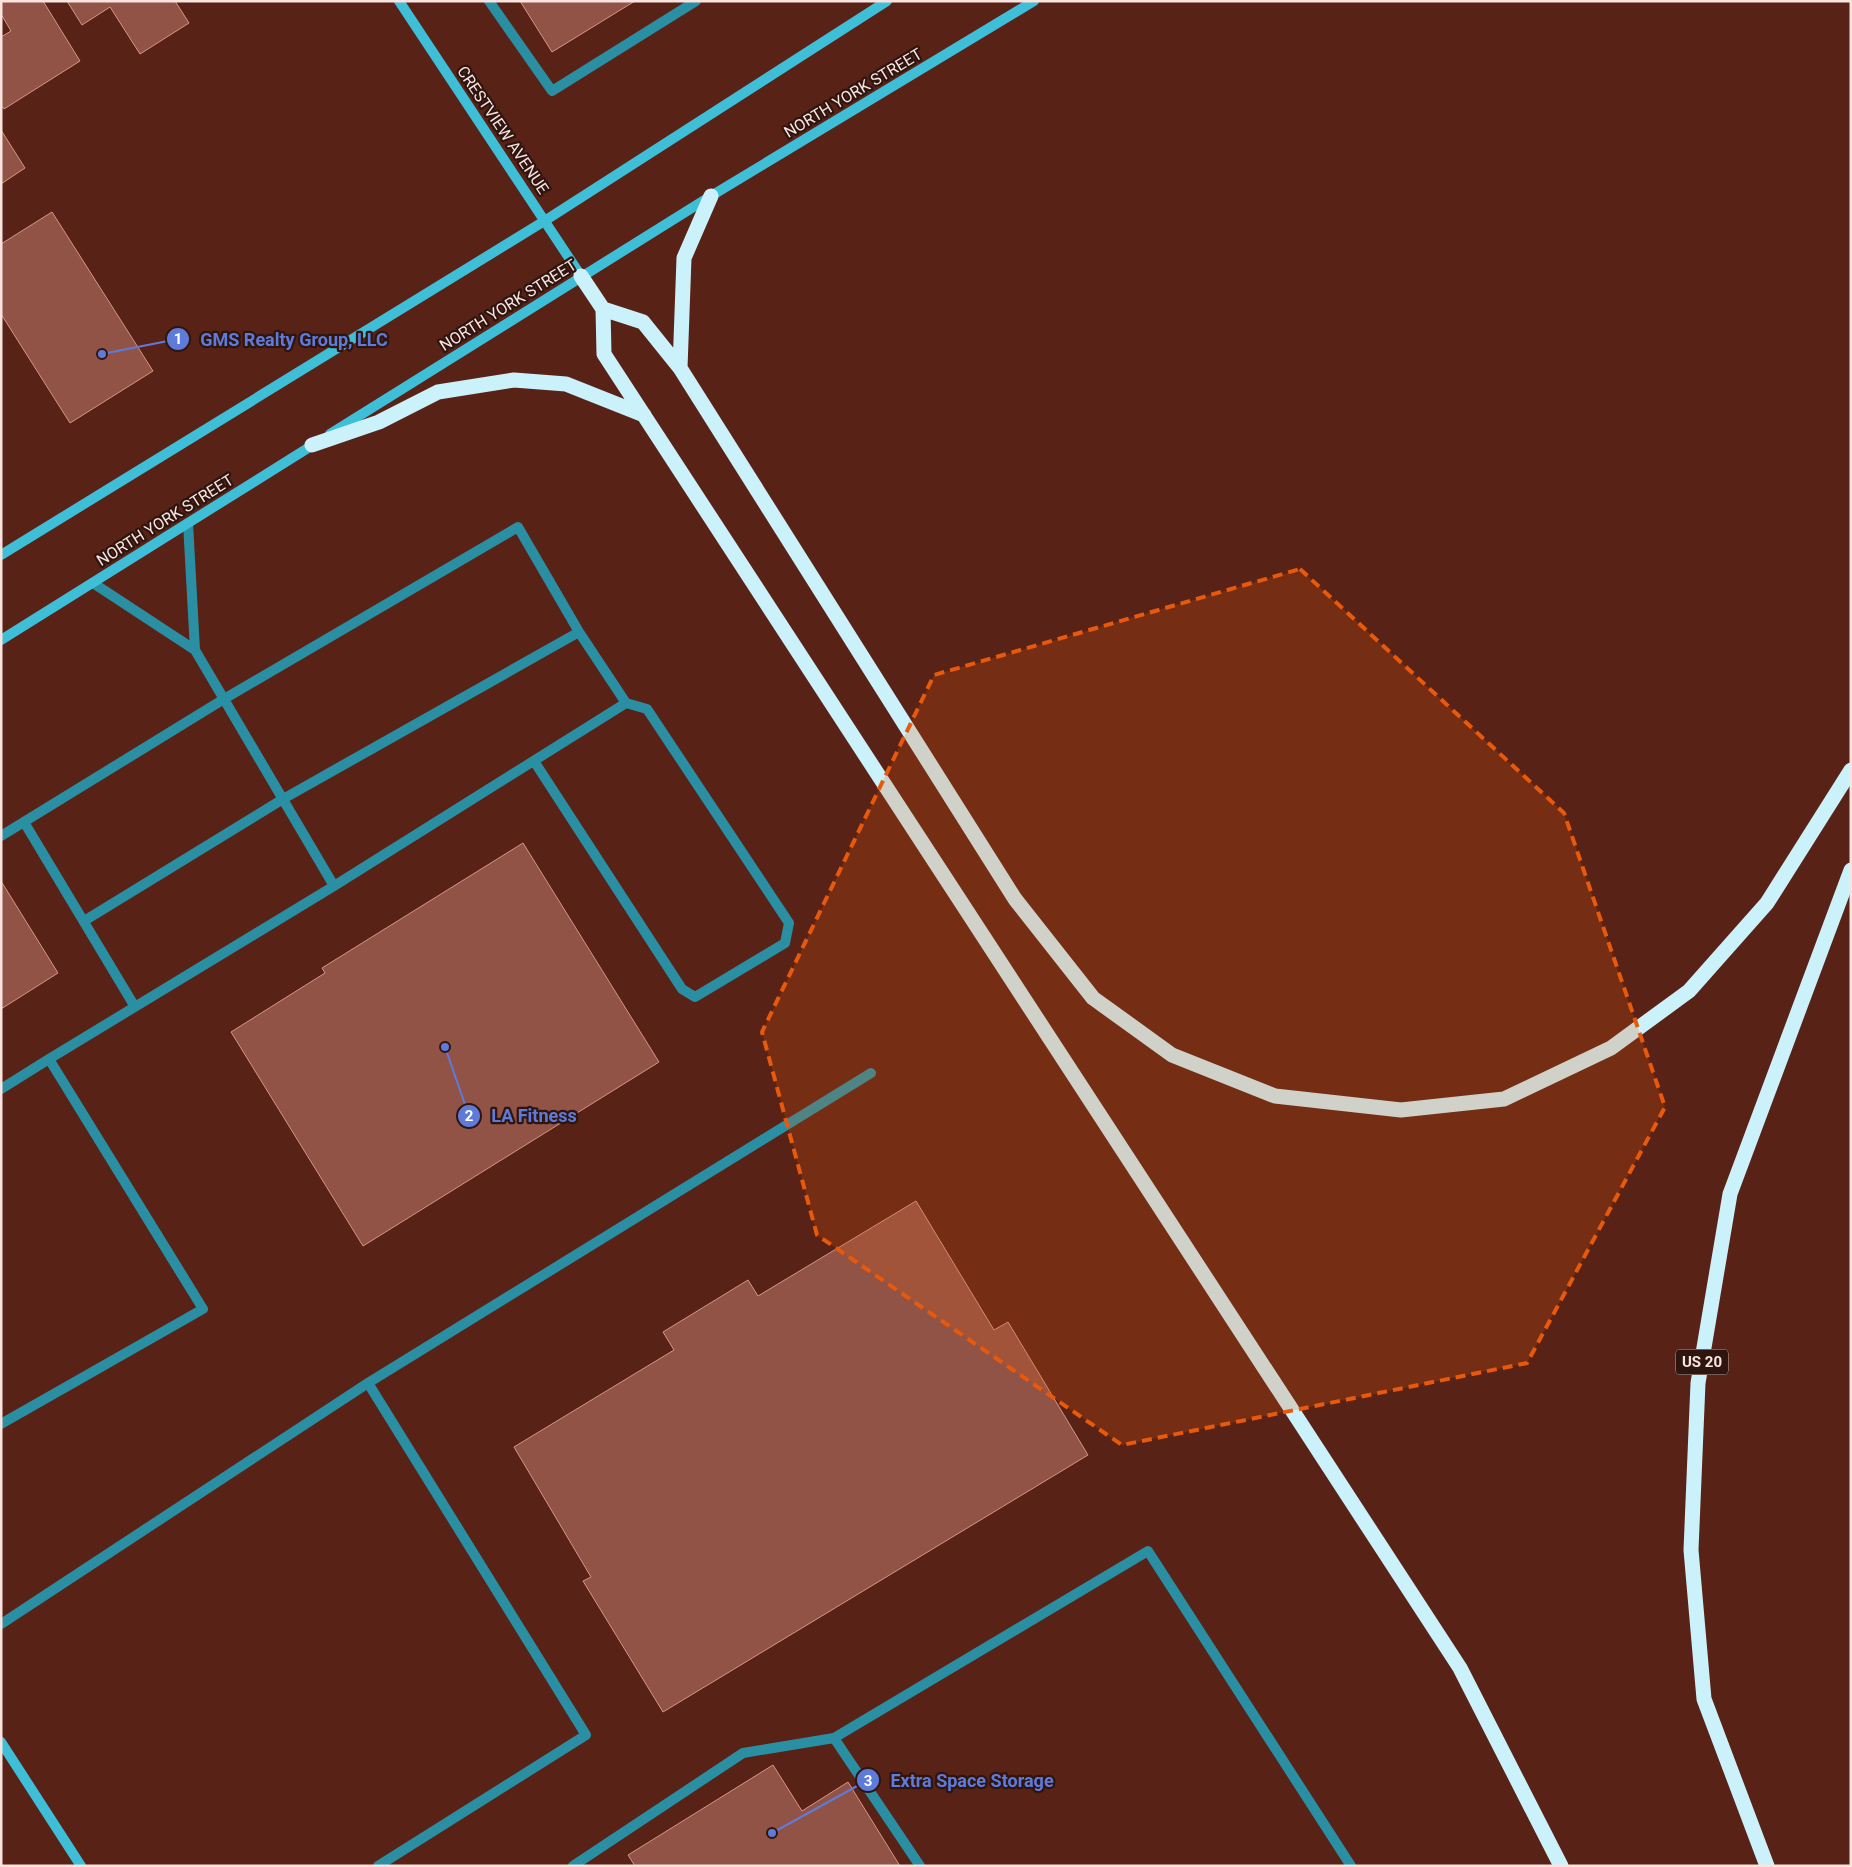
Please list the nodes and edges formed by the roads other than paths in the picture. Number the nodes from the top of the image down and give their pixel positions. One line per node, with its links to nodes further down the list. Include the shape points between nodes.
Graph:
1 (399, 1): 7 (main road, CRESTVIEW AVENUE)
2 (489, 1): 3 (lane, via 552,92)
3 (696, 1)
4 (887, 1): 7 (main road)
5 (1034, 1): 6 (main road, NORTH YORK STREET)
6 (711, 196): 8 (main road, NORTH YORK STREET); 10 (highway, via 684,258)
7 (546, 220): 8 (main road, CRESTVIEW AVENUE); 14 (main road)
8 (581, 276): 9 (highway); 12 (main road, NORTH YORK STREET)
9 (603, 310): 10 (highway, via 643,322); 11 (highway, via 604,354)
10 (680, 368): 22 (highway, via 1015,899 1093,998 1172,1055 1275,1096 1401,1110 1504,1099 1611,1048 1689,991 1767,904)
11 (644, 415): 12 (highway, via 566,384 514,380 438,392 379,422); 43 (highway, via 1460,1668)
12 (312, 445): 13 (main road, NORTH YORK STREET)
13 (188, 523): 15 (main road, NORTH YORK STREET); 18 (lane)
14 (1, 555)
15 (93, 583): 17 (main road, NORTH YORK STREET); 18 (lane)
16 (579, 632): 19 (lane, via 518,527); 20 (lane); 23 (lane)
17 (1, 640)
18 (195, 650): 19 (lane)
19 (224, 699): 23 (lane); 24 (lane)
20 (626, 703): 21 (lane); 21 (lane, via 647,710 790,923 785,943 695,996 682,990)
21 (534, 761): 27 (lane)
22 (1851, 770)
23 (283, 799): 27 (lane); 28 (lane)
24 (24, 822): 25 (lane); 28 (lane)
25 (1, 836)
26 (1851, 870): 44 (highway, US 20, via 1730,1194 1698,1383 1691,1550 1704,1699)
27 (334, 886): 29 (lane)
28 (84, 921): 29 (lane)
29 (135, 1007): 30 (lane)
30 (50, 1059): 32 (lane); 34 (lane, via 202,1309)
31 (871, 1072): 33 (lane)
32 (1, 1089)
33 (368, 1383): 35 (lane); 39 (lane, via 586,1735)
34 (1, 1424)
35 (1, 1624)
36 (834, 1738): 40 (lane, via 743,1753); 41 (lane); 42 (lane, via 1148,1551)
37 (1, 1742): 38 (main road)
38 (81, 1866)
39 (378, 1866)
40 (573, 1866)
41 (920, 1866)
42 (1351, 1866)
43 (1561, 1866)
44 (1767, 1866)

